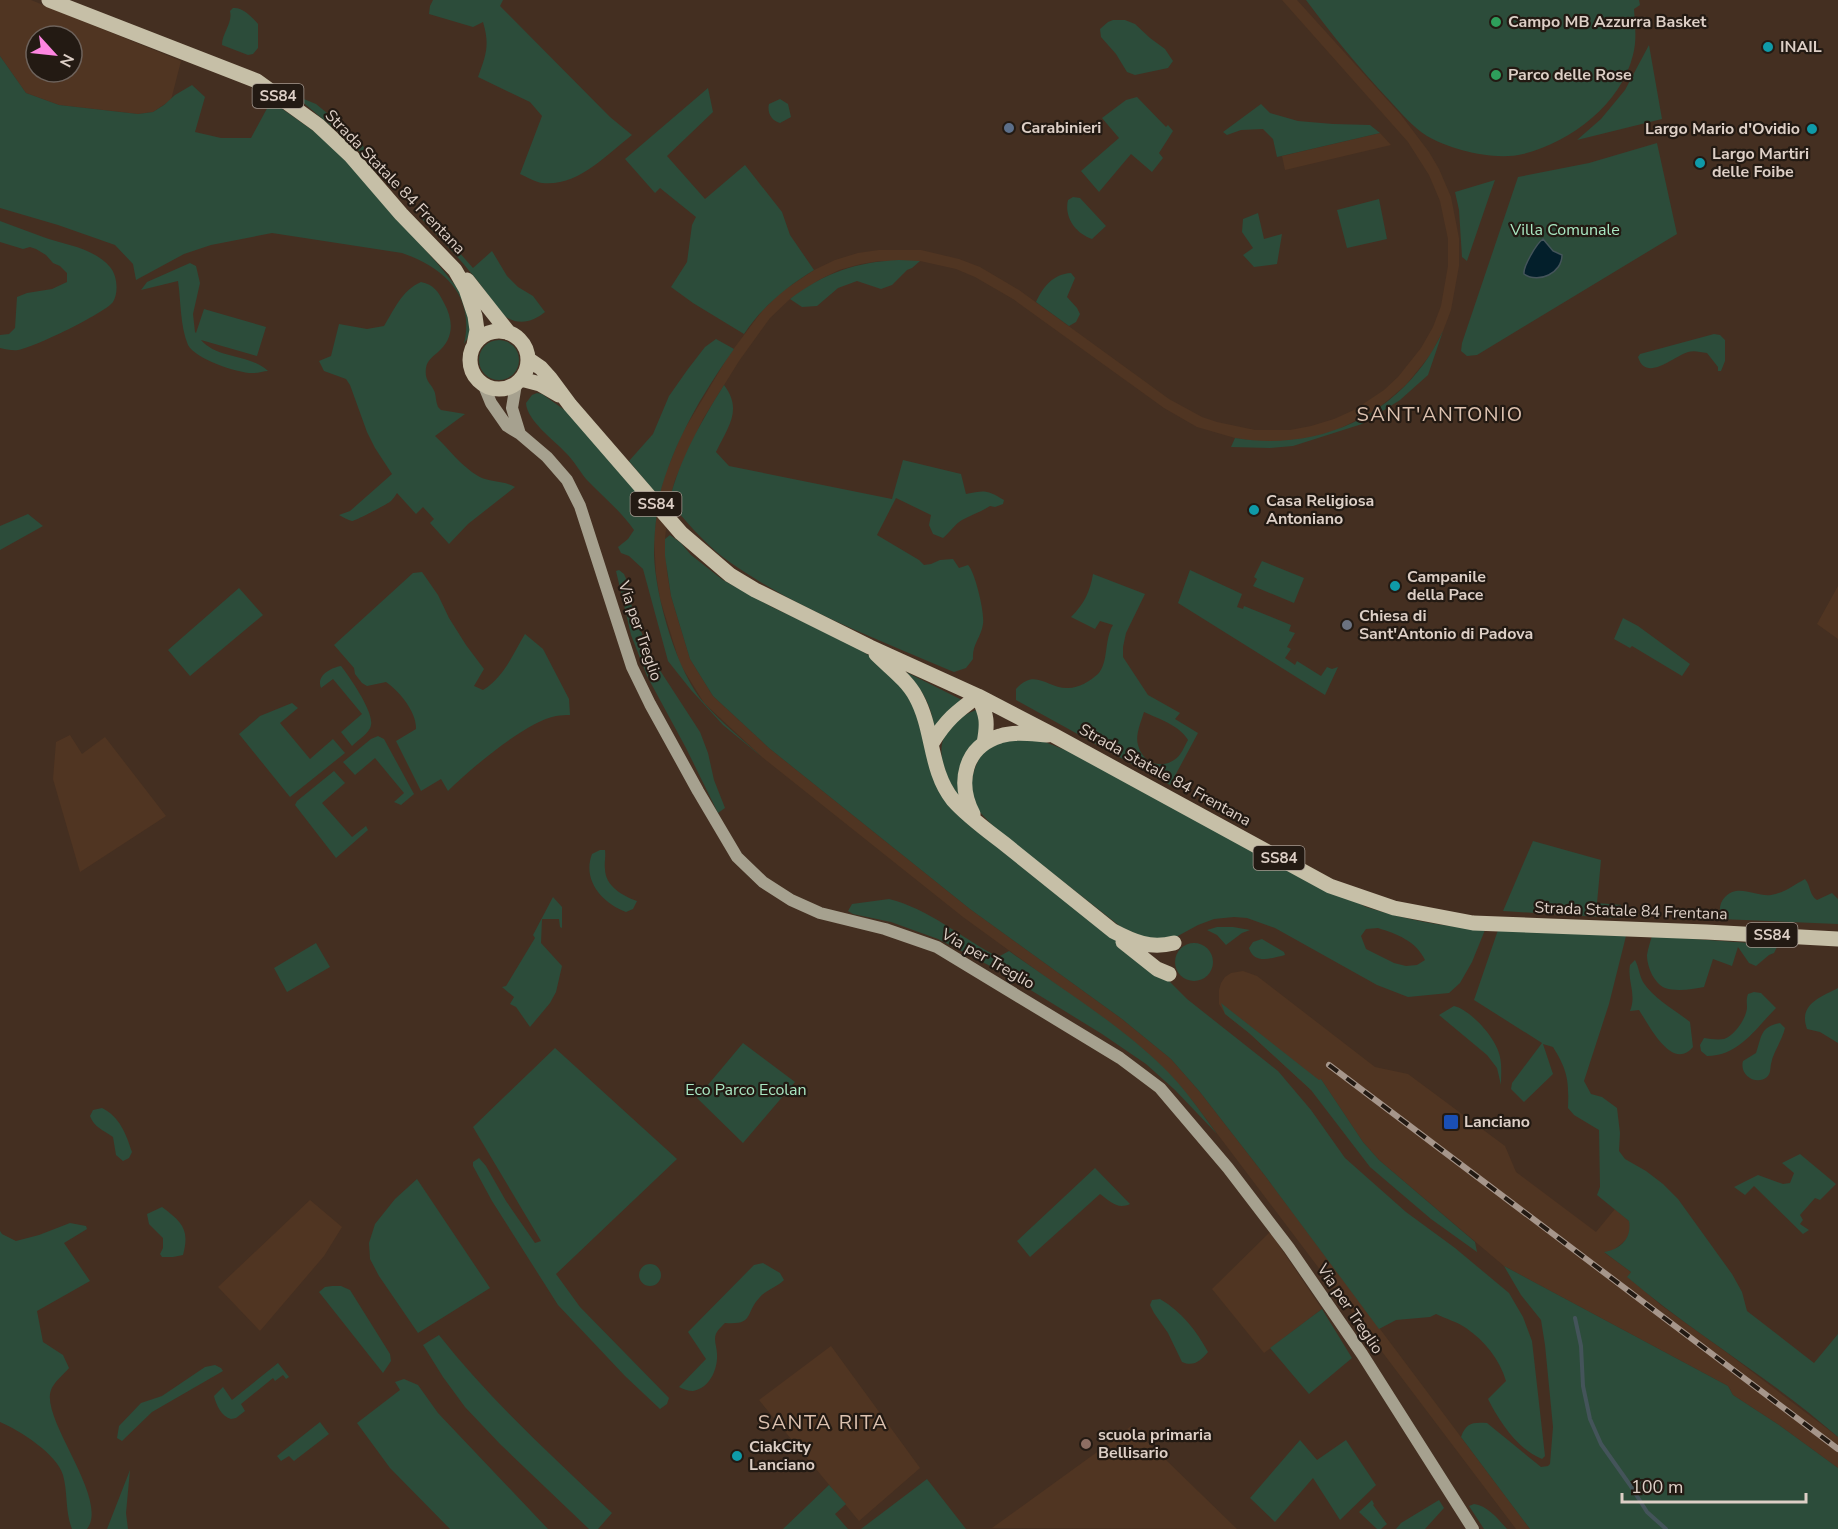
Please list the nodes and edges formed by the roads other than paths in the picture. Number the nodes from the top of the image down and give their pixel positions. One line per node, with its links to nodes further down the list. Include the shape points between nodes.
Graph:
1 (49, 0): 2 (main road, Strada Statale 84 Frentana / SS84, via 256,81 318,125 351,156)
2 (455, 270): 3 (main road, Strada Statale 84 Frentana / SS84, via 477,291); 4 (main road, Strada Statale 84 Frentana / SS84, via 475,316)
3 (509, 333): 4 (main road, via 487,333); 5 (main road, via 520,339)
4 (474, 345): 7 (main road, via 470,353 471,371)
5 (528, 359): 6 (main road); 8 (main road, Strada Statale 84 Frentana / SS84, via 541,368)
6 (519, 381): 7 (main road, via 497,390); 8 (main road, Strada Statale 84 Frentana / SS84, via 530,380 551,389); 9 (main road, via 512,408)
7 (484, 386): 9 (main road, Via per Treglio, via 503,422)
8 (570, 405): 10 (main road, Strada Statale 84 Frentana / SS84, via 681,533 730,575)
9 (520, 434): 20 (main road, Via per Treglio, via 567,480 580,506 632,667 692,782 737,857 763,882 791,900 820,913 885,929 947,952 1120,1058 1160,1088 1289,1248)
10 (870, 647): 11 (main road, Strada Statale 84 Frentana / SS84); 13 (main road, via 906,682)
11 (978, 696): 12 (main road, Strada Statale 84 Frentana / SS84); 13 (main road, via 956,712); 14 (main road, via 986,712)
12 (1055, 736): 14 (main road, via 1012,733); 17 (main road, Strada Statale 84 Frentana / SS84, via 1330,886 1394,908 1473,923)
13 (932, 743): 15 (main road, via 941,780 953,800)
14 (984, 743): 15 (main road, via 972,756 964,775 966,797)
15 (977, 822): 16 (main road)
16 (1113, 931): 18 (main road, via 1146,946); 19 (main road, via 1157,969)
17 (1838, 939)
18 (1174, 943)
19 (1169, 974)
20 (1473, 1529)

